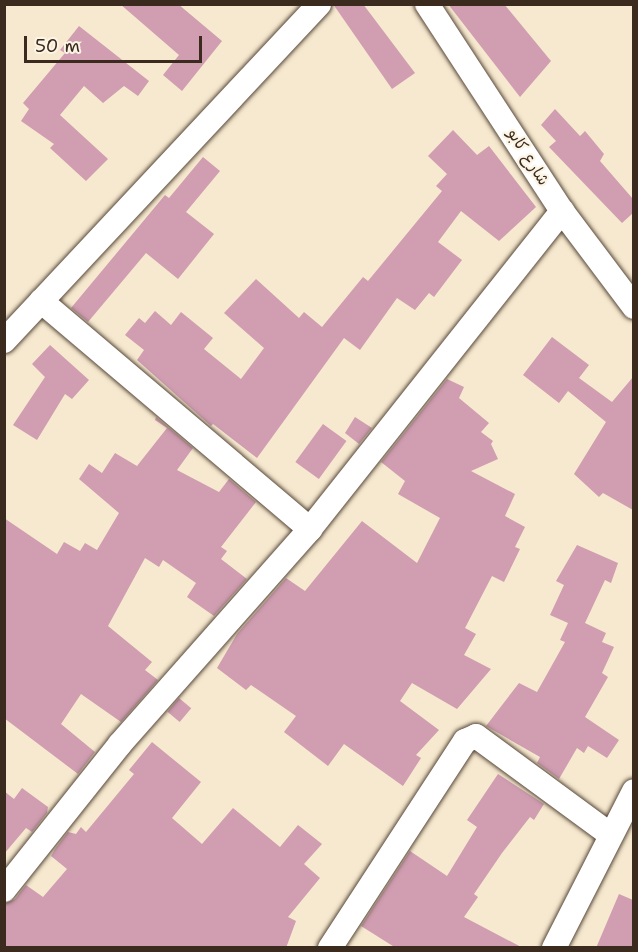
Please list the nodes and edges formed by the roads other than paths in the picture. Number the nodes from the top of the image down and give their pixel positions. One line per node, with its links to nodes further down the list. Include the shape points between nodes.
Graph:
1 (319, 4): 4 (street)
2 (427, 4): 3 (street, شارع كابو)
3 (562, 211): 5 (street, شارع كابو); 7 (street)
4 (41, 301): 6 (street); 7 (street)
5 (633, 307)
6 (4, 341)
7 (310, 529): 10 (street, via 120,744)
8 (633, 791): 9 (street)
9 (611, 835): 11 (street, via 476,736 465,741); 12 (street)
10 (4, 890)
11 (330, 948)
12 (554, 948)

